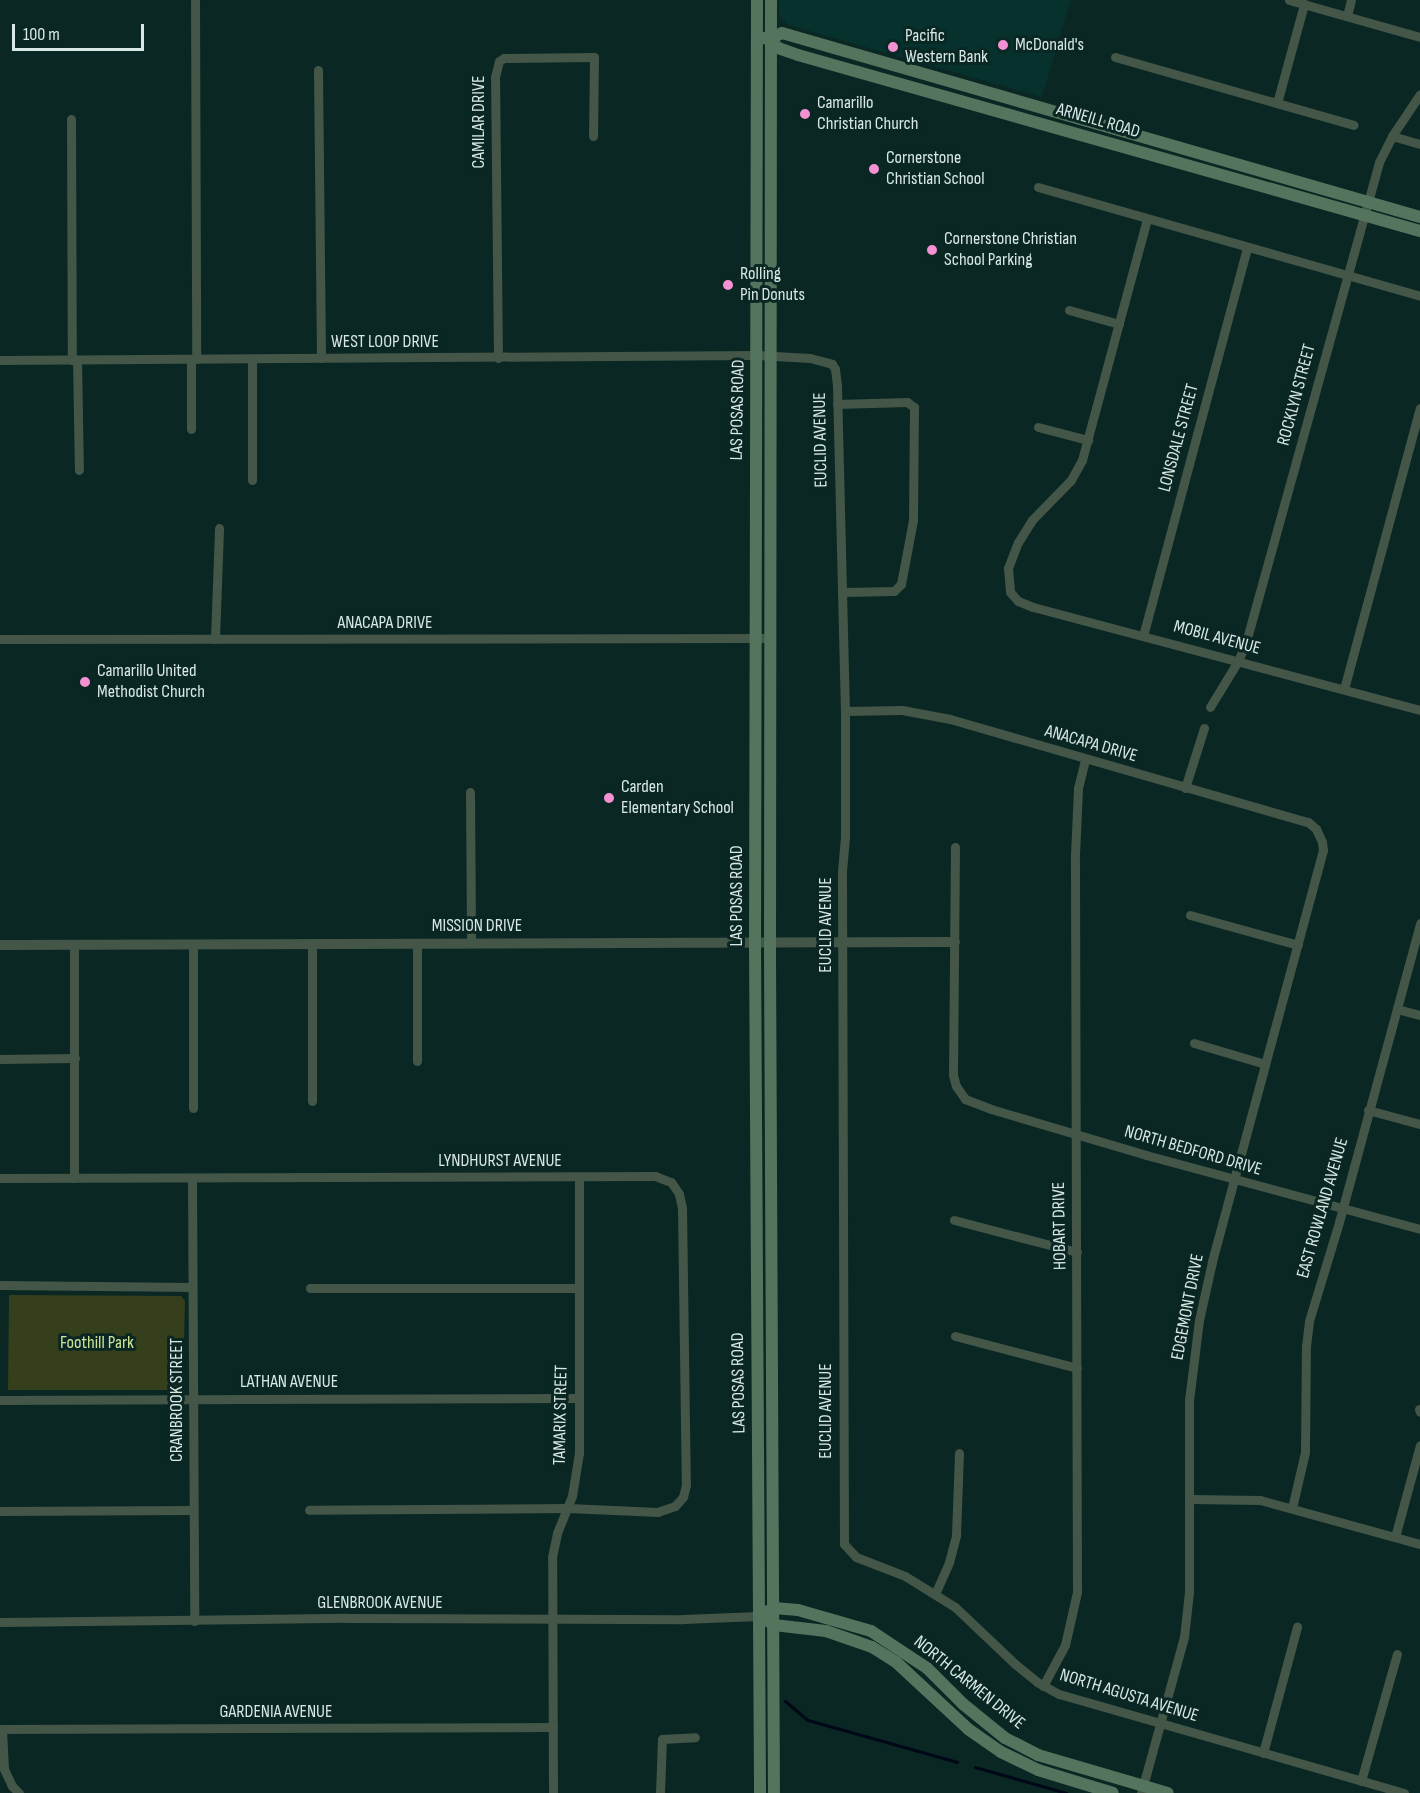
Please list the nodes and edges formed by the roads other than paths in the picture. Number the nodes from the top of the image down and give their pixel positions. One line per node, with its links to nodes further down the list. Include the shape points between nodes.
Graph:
1 (195, 0): 35 (street)
2 (757, 0): 9 (main road, LAS POSAS ROAD)
3 (771, 0): 10 (main road, LAS POSAS ROAD)
4 (1289, 0): 6 (street)
5 (1351, 0): 7 (street)
6 (1304, 4): 7 (street); 14 (street)
7 (1347, 16): 8 (street)
8 (1420, 37)
9 (756, 38): 10 (main road, ARNEILL ROAD); 31 (main road, LAS POSAS ROAD)
10 (770, 39): 21 (main road, ARNEILL ROAD, via 782,33); 22 (main road, ARNEILL ROAD, via 778,48 798,55); 32 (main road, LAS POSAS ROAD)
11 (1115, 57): 14 (street)
12 (318, 70): 33 (street)
13 (1420, 94): 18 (street, ROCKLYN STREET)
14 (1277, 103): 16 (street)
15 (71, 119): 38 (street)
16 (1354, 125)
17 (593, 136): 34 (street, CAMILAR DRIVE, via 594,57 498,61 495,77)
18 (1392, 136): 19 (street); 21 (street, ROCKLYN STREET)
19 (1420, 144)
20 (1038, 187): 24 (street)
21 (1367, 202): 22 (street, ROCKLYN STREET); 23 (main road, ARNEILL ROAD)
22 (1364, 215): 25 (main road, ARNEILL ROAD); 27 (street, ROCKLYN STREET)
23 (1420, 217)
24 (1147, 219): 26 (street); 30 (street)
25 (1420, 231)
26 (1247, 248): 27 (street); 48 (street, LONSDALE STREET)
27 (1347, 275): 28 (street); 53 (street, ROCKLYN STREET)
28 (1420, 296)
29 (1069, 310): 30 (street)
30 (1119, 324): 43 (street)
31 (757, 355): 32 (street, WEST LOOP DRIVE); 34 (street, WEST LOOP DRIVE); 49 (main road, LAS POSAS ROAD)
32 (770, 356): 39 (street, EUCLID AVENUE, via 810,358 832,364); 50 (main road, LAS POSAS ROAD)
33 (321, 358): 34 (street, WEST LOOP DRIVE); 36 (street, WEST LOOP DRIVE)
34 (498, 358)
35 (194, 359): 36 (street, WEST LOOP DRIVE); 38 (street, WEST LOOP DRIVE); 42 (street)
36 (252, 359): 45 (street)
37 (0, 360): 38 (street, WEST LOOP DRIVE)
38 (75, 360): 44 (street)
39 (837, 404): 47 (street, EUCLID AVENUE); 47 (street, via 907,402 914,407 913,520 901,584 894,591)
40 (1420, 408): 54 (street)
41 (1038, 427): 43 (street)
42 (190, 429)
43 (1088, 440): 48 (street, MOBIL AVENUE, via 1071,480 1032,520 1018,542 1008,568 1010,592 1018,601 1033,607)
44 (78, 470)
45 (252, 480)
46 (219, 528): 52 (street)
47 (842, 592): 57 (street, EUCLID AVENUE)
48 (1143, 636): 53 (street, MOBIL AVENUE)
49 (756, 638): 50 (street, ANACAPA DRIVE); 52 (street, ANACAPA DRIVE); 72 (main road, LAS POSAS ROAD)
50 (770, 638): 69 (main road, LAS POSAS ROAD)
51 (0, 639): 52 (street, ANACAPA DRIVE)
52 (215, 639)
53 (1238, 661): 54 (street, MOBIL AVENUE); 55 (street, ROCKLYN STREET)
54 (1344, 689): 56 (street, MOBIL AVENUE)
55 (1210, 707)
56 (1420, 710)
57 (845, 711): 59 (street, ANACAPA DRIVE, via 927,713); 67 (street, EUCLID AVENUE)
58 (1204, 728): 60 (street)
59 (1085, 759): 60 (street, ANACAPA DRIVE); 88 (street, HOBART DRIVE, via 1076,810)
60 (1185, 788): 62 (street, ANACAPA DRIVE, via 1308,822)
61 (470, 792): 66 (street)
62 (1320, 835): 76 (street, EDGEMONT DRIVE, via 1323,850)
63 (955, 848): 68 (street)
64 (1190, 915): 76 (street)
65 (1420, 922): 77 (street, EAST ROWLAND AVENUE)
66 (471, 942): 71 (street, MISSION DRIVE); 72 (street, MISSION DRIVE)
67 (843, 942): 68 (street, MISSION DRIVE); 69 (street, MISSION DRIVE); 117 (street, EUCLID AVENUE, via 843,1523)
68 (955, 942): 88 (street, NORTH BEDFORD DRIVE, via 953,1075 961,1095 991,1109)
69 (770, 943): 72 (street, MISSION DRIVE); 119 (main road, LAS POSAS ROAD)
70 (312, 944): 71 (street, MISSION DRIVE); 75 (street, MISSION DRIVE); 84 (street)
71 (417, 944): 82 (street)
72 (755, 944): 120 (main road, LAS POSAS ROAD)
73 (0, 945): 74 (street, MISSION DRIVE)
74 (74, 945): 75 (street, MISSION DRIVE); 80 (street)
75 (193, 945): 85 (street)
76 (1298, 945): 83 (street, EDGEMONT DRIVE)
77 (1397, 1009): 78 (street); 86 (street, EAST ROWLAND AVENUE)
78 (1420, 1015)
79 (1194, 1043): 83 (street)
80 (75, 1058): 81 (street); 91 (street)
81 (0, 1059)
82 (417, 1061)
83 (1265, 1064): 93 (street, EDGEMONT DRIVE)
84 (312, 1101)
85 (193, 1107)
86 (1368, 1110): 87 (street); 94 (street, EAST ROWLAND AVENUE)
87 (1420, 1124)
88 (1075, 1135): 93 (street, NORTH BEDFORD DRIVE); 97 (street, HOBART DRIVE)
89 (579, 1177): 92 (street, LYNDHURST AVENUE); 101 (street, TAMARIX STREET); 110 (street, LYNDHURST AVENUE, via 661,1177 671,1182 679,1194 686,1485 677,1504 658,1512)
90 (0, 1178): 91 (street, LYNDHURST AVENUE)
91 (74, 1178): 92 (street, LYNDHURST AVENUE)
92 (192, 1178): 99 (street, CRANBROOK STREET)
93 (1234, 1180): 94 (street, NORTH BEDFORD DRIVE); 109 (street, EDGEMONT DRIVE, via 1212,1262 1193,1361 1189,1400)
94 (1342, 1210): 96 (street, NORTH BEDFORD DRIVE); 111 (street, EAST ROWLAND AVENUE, via 1309,1321 1305,1452)
95 (954, 1220): 97 (street)
96 (1420, 1229)
97 (1077, 1252): 103 (street, HOBART DRIVE)
98 (0, 1285): 99 (street)
99 (192, 1287): 106 (street, CRANBROOK STREET)
100 (310, 1288): 101 (street)
101 (578, 1288): 104 (street, TAMARIX STREET)
102 (955, 1336): 103 (street)
103 (1077, 1368): 127 (street, HOBART DRIVE, via 1077,1592 1065,1645)
104 (578, 1398): 106 (street, LATHAN AVENUE); 110 (street, TAMARIX STREET, via 578,1468)
105 (0, 1400): 106 (street, LATHAN AVENUE)
106 (194, 1400): 113 (street, CRANBROOK STREET)
107 (1420, 1445): 115 (street)
108 (959, 1453): 118 (street, via 956,1535)
109 (1190, 1499): 111 (street, via 1245,1499); 128 (street, EDGEMONT DRIVE, via 1189,1592 1184,1637)
110 (568, 1508): 114 (street); 121 (street, TAMARIX STREET, via 555,1541)
111 (1292, 1508): 115 (street)
112 (0, 1510): 113 (street)
113 (194, 1510): 122 (street, CRANBROOK STREET)
114 (309, 1510)
115 (1395, 1537): 116 (street)
116 (1420, 1545)
117 (847, 1549): 118 (street, NORTH AGUSTA AVENUE, via 856,1557)
118 (935, 1594): 127 (street, NORTH AGUSTA AVENUE)
119 (774, 1608): 120 (main road); 124 (main road, LAS POSAS ROAD); 134 (main road, NORTH CARMEN DRIVE, via 798,1610 870,1631 927,1668 1005,1738 1038,1755)
120 (759, 1616): 121 (street, GLENBROOK AVENUE); 124 (main road, NORTH CARMEN DRIVE); 138 (main road, LAS POSAS ROAD)
121 (552, 1620): 122 (street, GLENBROOK AVENUE); 129 (street, TAMARIX STREET)
122 (194, 1621): 123 (street, GLENBROOK AVENUE)
123 (0, 1622)
124 (774, 1625): 139 (main road, LAS POSAS ROAD); 140 (main road, NORTH CARMEN DRIVE, via 826,1631 872,1647 896,1662 968,1729 1001,1752 1038,1770)
125 (1297, 1627): 132 (street)
126 (1397, 1654): 133 (street)
127 (1043, 1686): 128 (street, NORTH AGUSTA AVENUE)
128 (1162, 1724): 132 (street, NORTH AGUSTA AVENUE); 134 (street, EDGEMONT DRIVE)
129 (553, 1727): 130 (street, GARDENIA AVENUE); 136 (street, TAMARIX STREET)
130 (1, 1729): 135 (street, via 4,1768)
131 (695, 1737): 137 (street, via 662,1739)
132 (1263, 1753): 133 (street, NORTH AGUSTA AVENUE)
133 (1360, 1781): 142 (street, NORTH AGUSTA AVENUE)
134 (1142, 1789): 141 (main road, NORTH CARMEN DRIVE)
135 (20, 1793)
136 (553, 1793)
137 (660, 1793)
138 (760, 1793)
139 (774, 1793)
140 (1113, 1793)
141 (1168, 1793)
142 (1404, 1793)

